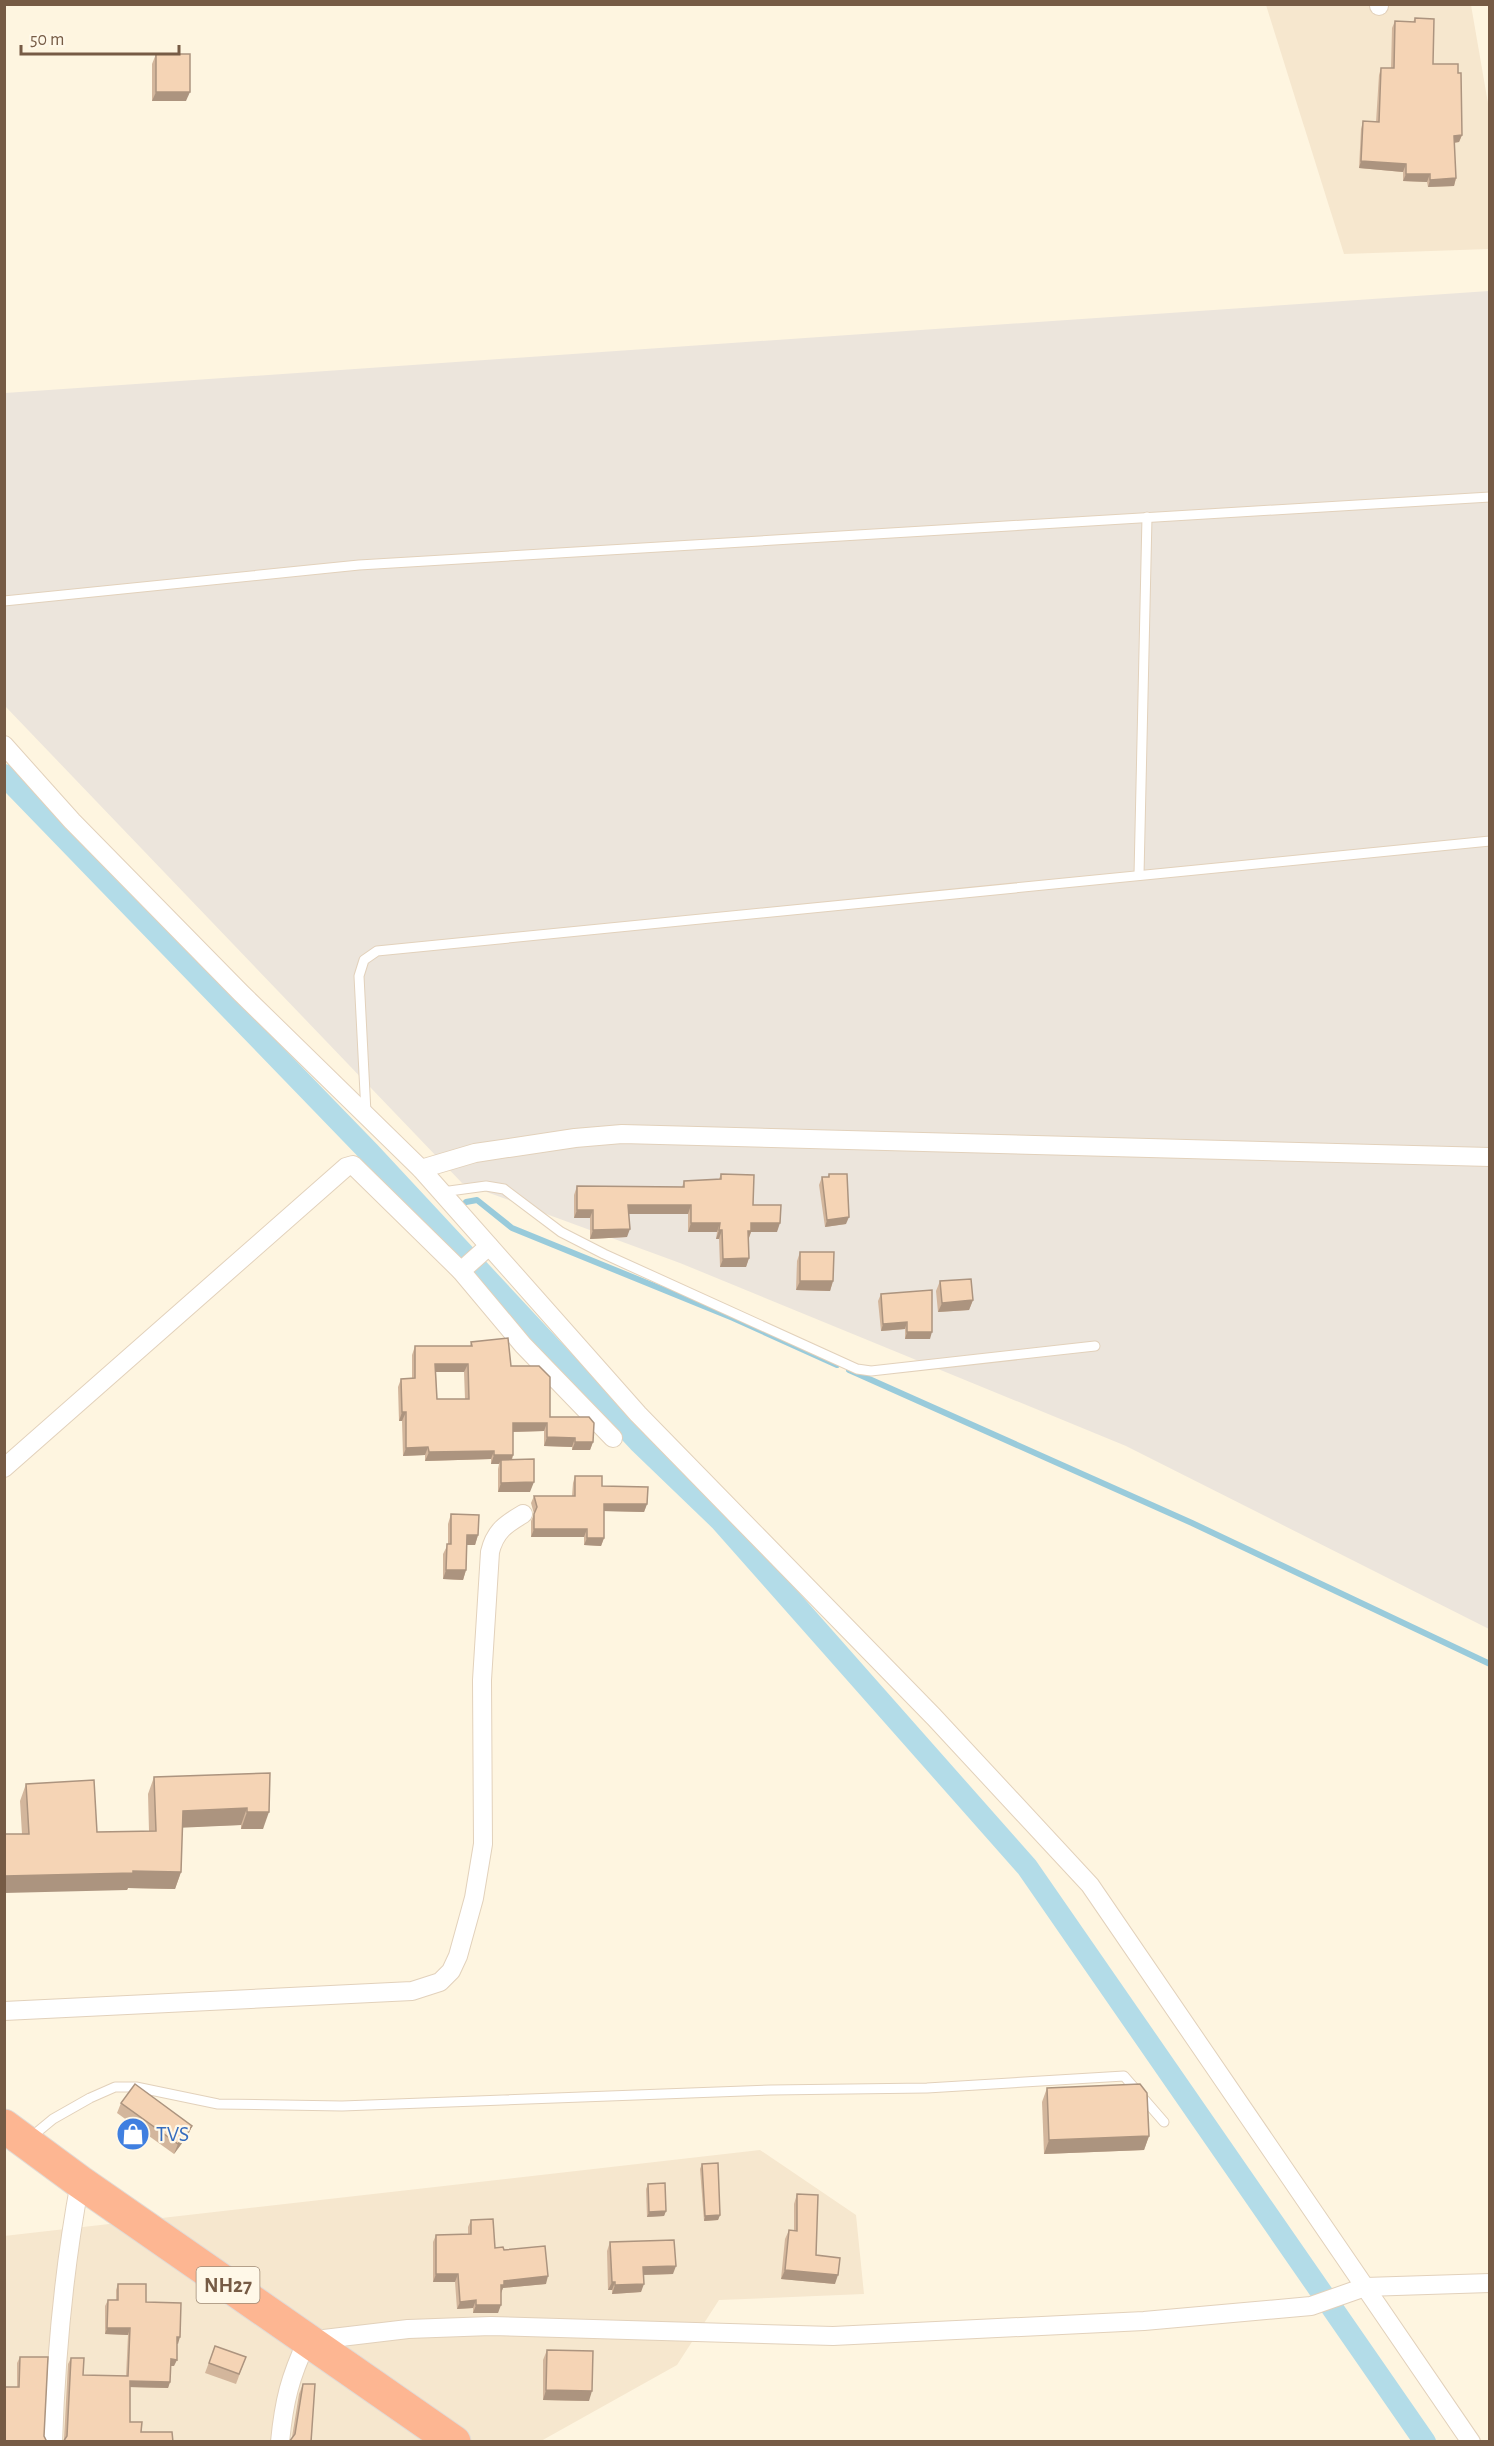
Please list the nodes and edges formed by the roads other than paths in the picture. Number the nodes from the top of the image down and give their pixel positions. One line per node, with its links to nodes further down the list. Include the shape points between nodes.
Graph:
1 (1490, 497): 2 (lane)
2 (1147, 517): 3 (lane, via 359,565); 6 (lane)
3 (4, 601)
4 (4, 745): 7 (street, via 72,821)
5 (1490, 841): 6 (lane)
6 (1139, 875): 7 (lane, via 378,951 364,960 359,976)
7 (366, 1118): 9 (street)
8 (1490, 1157): 9 (street, via 622,1134 475,1153)
9 (421, 1169): 10 (street)
10 (442, 1192): 11 (street); 13 (lane, via 486,1186 504,1189 561,1232 595,1250 857,1369 872,1371)
11 (489, 1246): 12 (street); 22 (street, via 654,1431 934,1717 1090,1885)
12 (461, 1271): 14 (street, via 523,1345); 15 (street, via 356,1167 349,1166)
13 (1095, 1346)
14 (613, 1438)
15 (4, 1468)
16 (524, 1514): 17 (street, via 498,1530 490,1552 482,1680 483,1844 458,1956 440,1982 412,1991)
17 (4, 2012)
18 (1164, 2122): 19 (lane, via 1124,2076 927,2088 342,2106 218,2104 136,2087 115,2087 53,2120)
19 (15, 2134): 20 (highway, NH27)
20 (80, 2182): 23 (highway, NH27); 24 (street, via 64,2285)
21 (1490, 2283): 22 (street)
22 (1365, 2287): 23 (street, via 1311,2306 1144,2320 833,2336 491,2326 408,2329); 27 (street)
23 (308, 2341): 25 (street, via 291,2374); 26 (highway, NH27)
24 (52, 2442)
25 (280, 2442)
26 (454, 2442)
27 (1471, 2442)

